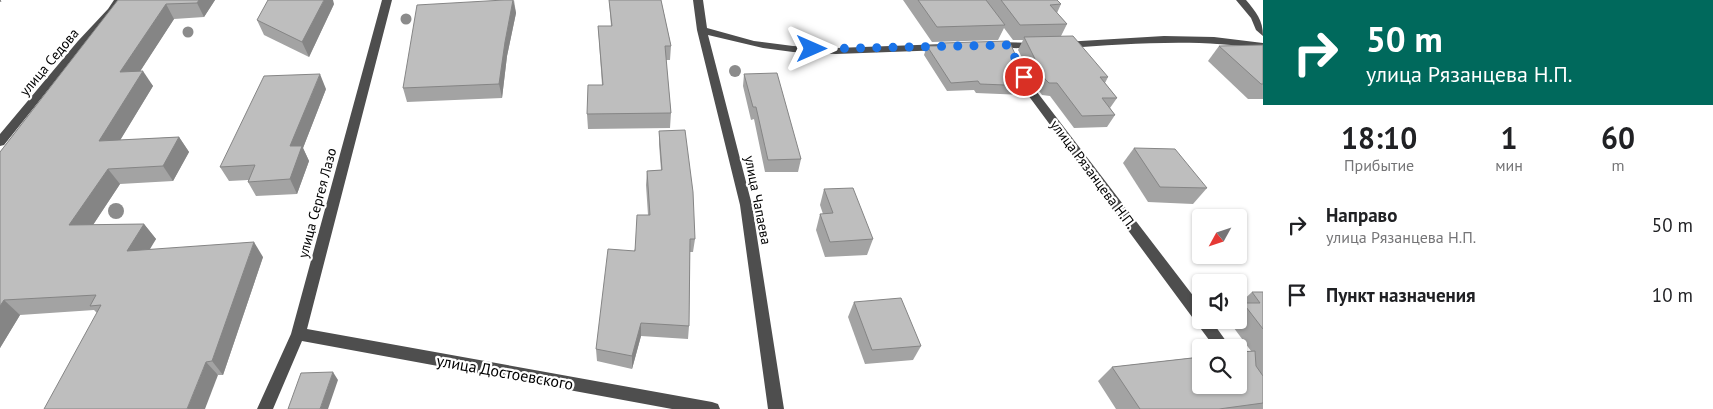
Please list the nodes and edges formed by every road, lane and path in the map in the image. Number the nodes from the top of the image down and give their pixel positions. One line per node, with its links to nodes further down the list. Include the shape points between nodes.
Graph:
1 (120, 0): 12 (street, улица Седова)
2 (387, 0): 15 (street, улица Сергея Лазо)
3 (698, 0): 5 (street, улица Чапаева)
4 (1241, 0): 7 (street)
5 (702, 30): 11 (street, via 774,47); 19 (street, улица Чапаева, via 746,205)
6 (998, 30): 8 (street, улица Рязанцева Н.П.)
7 (1263, 33)
8 (1009, 45): 9 (street); 10 (street, via 1184,39 1234,40); 13 (street, улица Рязанцева Н.П., via 1032,93)
9 (980, 46)
10 (1263, 46)
11 (951, 47)
12 (0, 142)
13 (1192, 306)
14 (1210, 329): 16 (street, улица Рязанцева Н.П.)
15 (298, 334): 17 (street, улица Сергея Лазо); 18 (street, улица Достоевского)
16 (1217, 339)
17 (265, 409)
18 (712, 409)
19 (776, 409)

